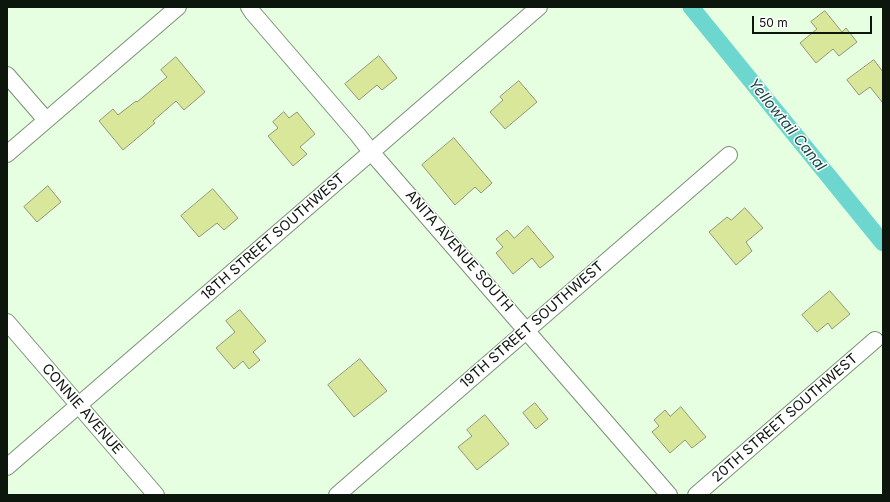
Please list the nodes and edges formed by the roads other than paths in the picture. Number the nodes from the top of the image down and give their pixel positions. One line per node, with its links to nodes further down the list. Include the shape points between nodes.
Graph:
1 (178, 7): 5 (street)
2 (249, 7): 6 (street, ANITA AVENUE SOUTH)
3 (539, 7): 6 (street, 18TH STREET SOUTHWEST)
4 (7, 75): 5 (street)
5 (46, 120): 7 (street)
6 (372, 153): 10 (street, ANITA AVENUE SOUTH); 12 (street, 18TH STREET SOUTHWEST)
7 (7, 154)
8 (728, 155): 10 (street, 19TH STREET SOUTHWEST)
9 (7, 322): 12 (street, CONNIE AVENUE)
10 (526, 329): 15 (street, 19TH STREET SOUTHWEST); 16 (street, ANITA AVENUE SOUTH)
11 (875, 340): 17 (street, 20TH STREET SOUTHWEST)
12 (78, 405): 13 (street, 18TH STREET SOUTHWEST); 14 (street, CONNIE AVENUE)
13 (7, 467)
14 (156, 495)
15 (337, 495)
16 (669, 495)
17 (696, 495)

